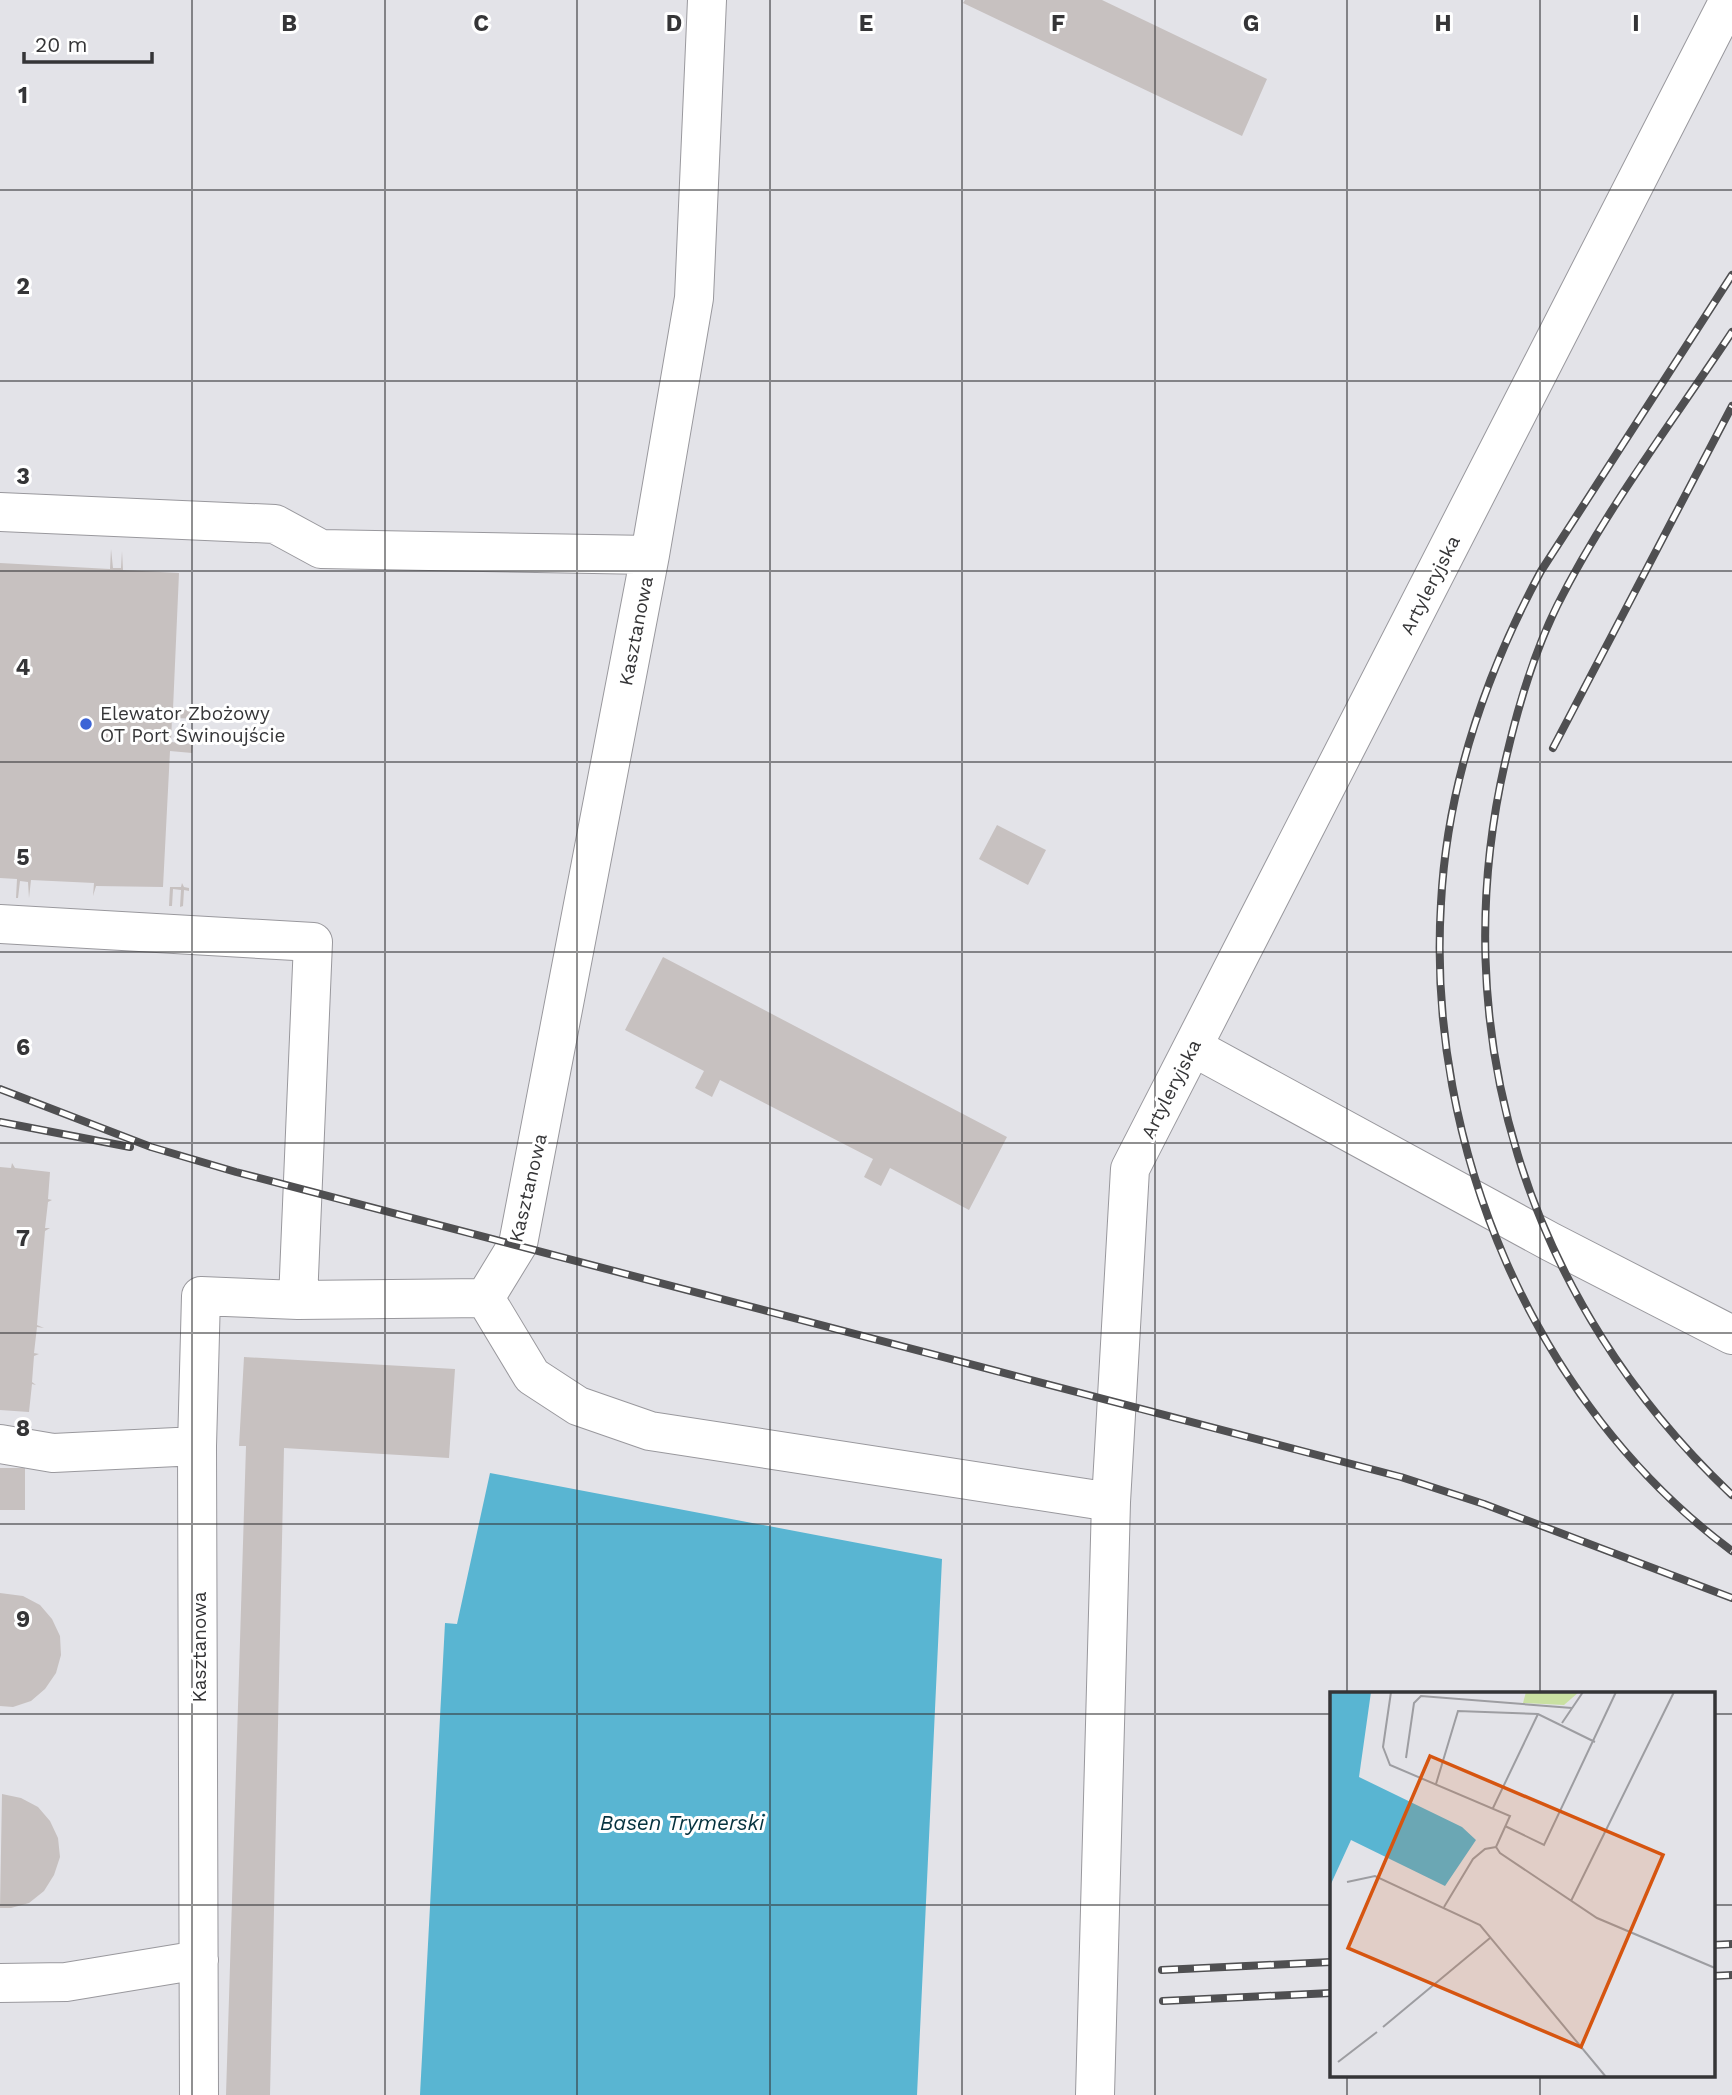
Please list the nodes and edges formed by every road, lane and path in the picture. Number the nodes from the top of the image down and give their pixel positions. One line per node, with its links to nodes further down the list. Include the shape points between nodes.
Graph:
1 (707, 0): 4 (lane, Kasztanowa, via 694,298)
2 (1729, 0): 6 (lane, Artyleryjska)
3 (0, 512): 4 (lane, via 275,524 321,549)
4 (650, 555): 7 (lane, Kasztanowa, via 518,1244)
5 (0, 924): 8 (lane, via 313,942)
6 (1193, 1047): 9 (lane); 12 (lane, Artyleryjska, via 1130,1169)
7 (485, 1298): 8 (lane, Kasztanowa); 12 (lane, via 532,1377 578,1406 650,1431)
8 (298, 1300): 11 (lane, Kasztanowa, via 201,1296)
9 (1732, 1335)
10 (0, 1444): 11 (lane, via 53,1452)
11 (197, 1446): 13 (lane, Kasztanowa)
12 (1111, 1502): 16 (lane)
13 (199, 1959): 14 (lane, via 66,1982); 15 (lane, Kasztanowa)
14 (0, 1983)
15 (199, 2095)
16 (1095, 2095)

